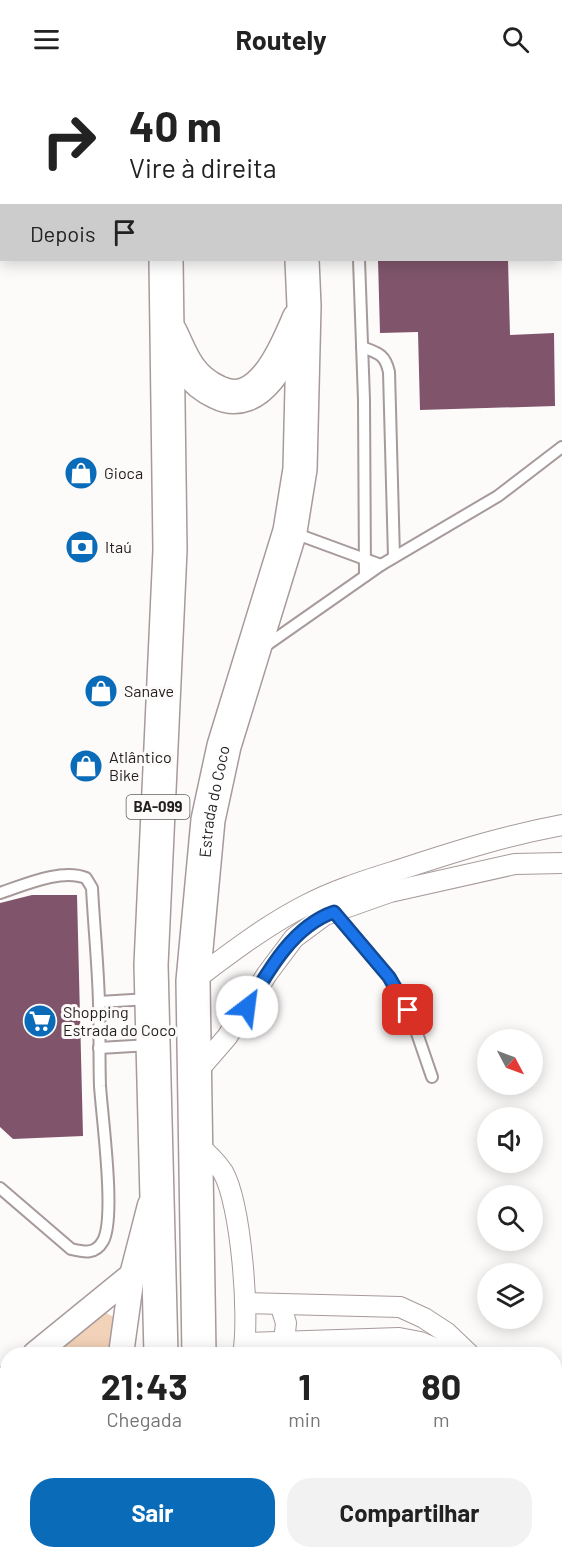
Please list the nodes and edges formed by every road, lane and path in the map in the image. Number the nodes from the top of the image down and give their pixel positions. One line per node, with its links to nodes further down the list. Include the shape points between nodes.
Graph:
1 (166, 261): 5 (highway, BA-099)
2 (302, 261): 4 (highway, Estrada do Coco / BA-099)
3 (358, 261): 6 (lane)
4 (304, 306): 5 (highway, via 277,365 261,385 243,396 224,396 206,387 189,369); 8 (highway, Estrada do Coco / BA-099, via 300,470)
5 (168, 327): 21 (highway, BA-099, via 170,550)
6 (362, 347): 9 (lane); 10 (lane, via 379,354 387,362 389,372)
7 (562, 447): 10 (lane, via 498,496)
8 (290, 531): 9 (lane); 13 (highway, Estrada do Coco / BA-099)
9 (364, 557): 11 (lane); 12 (lane)
10 (394, 557): 11 (lane)
11 (381, 565): 12 (lane)
12 (365, 576): 13 (lane)
13 (253, 654): 20 (highway, Estrada do Coco / BA-099, via 224,746 208,820)
14 (562, 825): 15 (street, via 514,834)
15 (427, 861): 17 (street); 19 (street, via 355,884)
16 (562, 862): 17 (street, via 515,864)
17 (433, 883): 19 (street)
18 (0, 892): 22 (lane, via 48,878 78,874 86,878 92,888)
19 (332, 903): 20 (street, via 306,905); 25 (street, via 325,915 294,938 227,1037); 26 (lane, via 389,977 408,1010)
20 (193, 981): 25 (highway, Estrada do Coco / BA-099)
21 (152, 999): 22 (lane); 23 (highway, BA-099)
22 (99, 1002): 24 (lane)
23 (153, 1045): 24 (lane); 28 (highway, BA-099)
24 (99, 1048): 29 (lane, via 107,1168 108,1229 103,1241 96,1250 86,1253 71,1249)
25 (194, 1075): 27 (highway, Estrada do Coco / BA-099)
26 (432, 1077)
27 (194, 1142): 31 (street, via 212,1157 230,1193); 38 (highway, Estrada do Coco / BA-099)
28 (157, 1177): 30 (street); 37 (highway, BA-099)
29 (0, 1188)
30 (132, 1275): 35 (street); 36 (street)
31 (245, 1303): 32 (street); 39 (street)
32 (280, 1304): 33 (street, via 400,1307); 40 (street)
33 (424, 1318): 34 (street, via 418,1324); 43 (street)
34 (420, 1342): 41 (street, via 385,1338); 42 (street)
35 (44, 1347)
36 (122, 1347)
37 (161, 1347)
38 (199, 1347)
39 (244, 1347)
40 (290, 1347)
41 (300, 1347)
42 (432, 1347)
43 (462, 1347)

